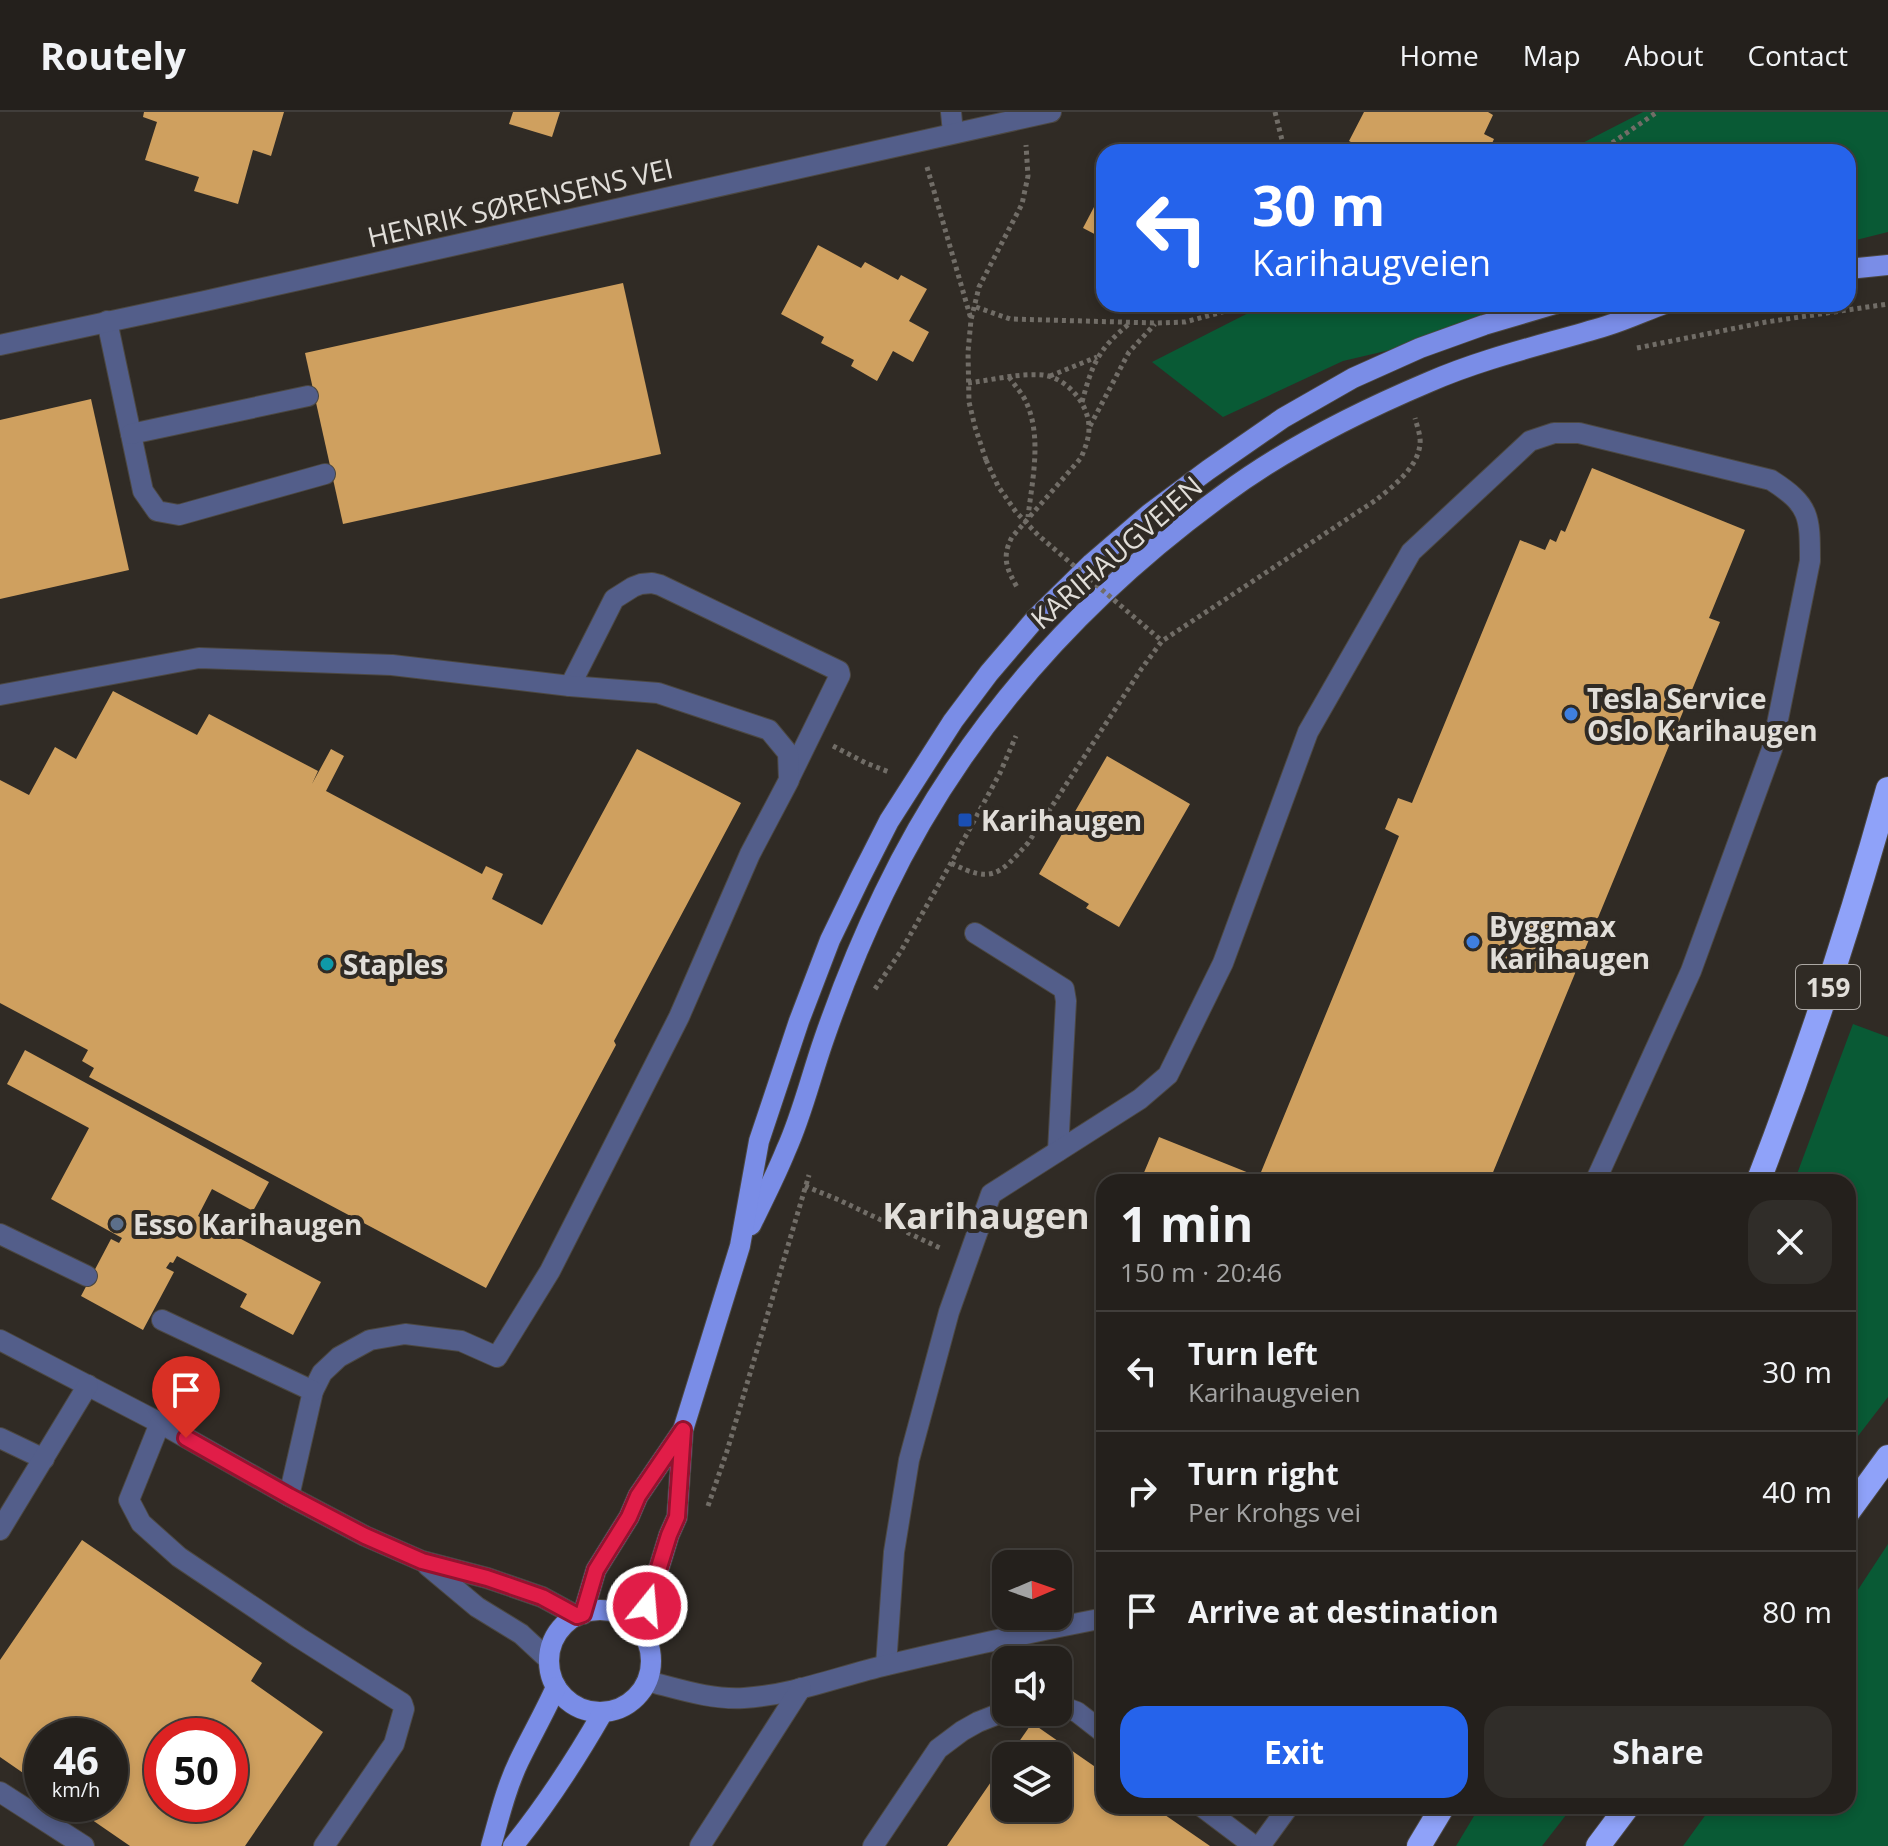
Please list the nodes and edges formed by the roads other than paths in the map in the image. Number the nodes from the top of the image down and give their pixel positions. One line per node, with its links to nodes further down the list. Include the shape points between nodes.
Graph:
1 (951, 112): 3 (street)
2 (1051, 112): 3 (street, HENRIK SØRENSENS VEI)
3 (953, 133): 8 (street, HENRIK SØRENSENS VEI)
4 (1888, 265): 5 (main road)
5 (1856, 268)
6 (1528, 312): 22 (main road, KARIHAUGVEIEN, via 1420,348 1283,418 1149,514 1017,640 925,762 830,940 759,1141)
7 (1643, 312): 22 (main road, KARIHAUGVEIEN, via 1431,381 1294,449 1225,492 1168,537 1057,639 982,728 909,843 860,947 787,1148)
8 (107, 321): 9 (street, HENRIK SØRENSENS VEI); 11 (street)
9 (0, 345)
10 (308, 396): 11 (street)
11 (131, 434): 12 (street, via 143,491 157,511 179,515)
12 (325, 474)
13 (570, 686): 14 (street, via 392,665 199,658); 15 (street, via 658,693 769,730 788,753); 15 (street, via 614,599 641,584 660,585 839,671)
14 (0, 695)
15 (789, 780): 27 (street, via 597,1180 497,1357 461,1341 405,1334 370,1340 339,1357)
16 (1888, 789): 20 (highway, 159, via 1834,972)
17 (975, 933): 18 (street, via 1064,989)
18 (1058, 1151): 19 (street, via 1168,1075 1223,963 1308,732 1411,552 1530,441 1554,433 1579,433 1771,480 1801,504 1810,541 1772,749 1691,971); 41 (street, via 991,1194 949,1312 909,1460 894,1552)
19 (1599, 1174)
20 (1761, 1174)
21 (0, 1234): 23 (street)
22 (740, 1246): 29 (main road, KARIHAUGVEIEN)
23 (87, 1276)
24 (162, 1320): 27 (street)
25 (0, 1340): 26 (street)
26 (88, 1385): 28 (street); 32 (street)
27 (313, 1391): 33 (street)
28 (160, 1423): 33 (street); 55 (street, via 129,1500 141,1523 179,1557 402,1703 394,1744)
29 (683, 1430): 37 (main road, KARIHAUGVEIEN, via 596,1570); 39 (main road, KARIHAUGVEIEN, via 677,1517)
30 (0, 1438): 32 (street)
31 (1888, 1457): 34 (highway)
32 (44, 1459): 35 (street)
33 (289, 1496): 36 (street)
34 (1856, 1501)
35 (0, 1530)
36 (422, 1561): 37 (street, via 515,1587); 40 (street)
37 (580, 1615): 39 (main road, via 620,1614); 40 (main road, KARIHAUGVEIEN, via 557,1634)
38 (1096, 1620): 41 (street)
39 (640, 1630): 42 (main road, via 650,1655)
40 (549, 1660): 43 (main road)
41 (886, 1665): 44 (street)
42 (647, 1681): 44 (street, via 716,1697); 46 (main road, via 630,1703)
43 (556, 1687): 46 (main road, via 576,1706); 56 (main road, via 508,1787)
44 (801, 1688): 58 (street)
45 (1072, 1710): 48 (street)
46 (603, 1712): 57 (main road, via 541,1813)
47 (992, 1716): 59 (street, via 938,1749)
48 (1096, 1727)
49 (0, 1792): 54 (street)
50 (1212, 1814): 60 (street)
51 (1283, 1814): 61 (street)
52 (1438, 1814): 62 (highway)
53 (1622, 1814): 63 (highway)
54 (84, 1846)
55 (324, 1846)
56 (491, 1846)
57 (513, 1846)
58 (700, 1846)
59 (873, 1846)
60 (1254, 1846)
61 (1260, 1846)
62 (1419, 1846)
63 (1598, 1846)

